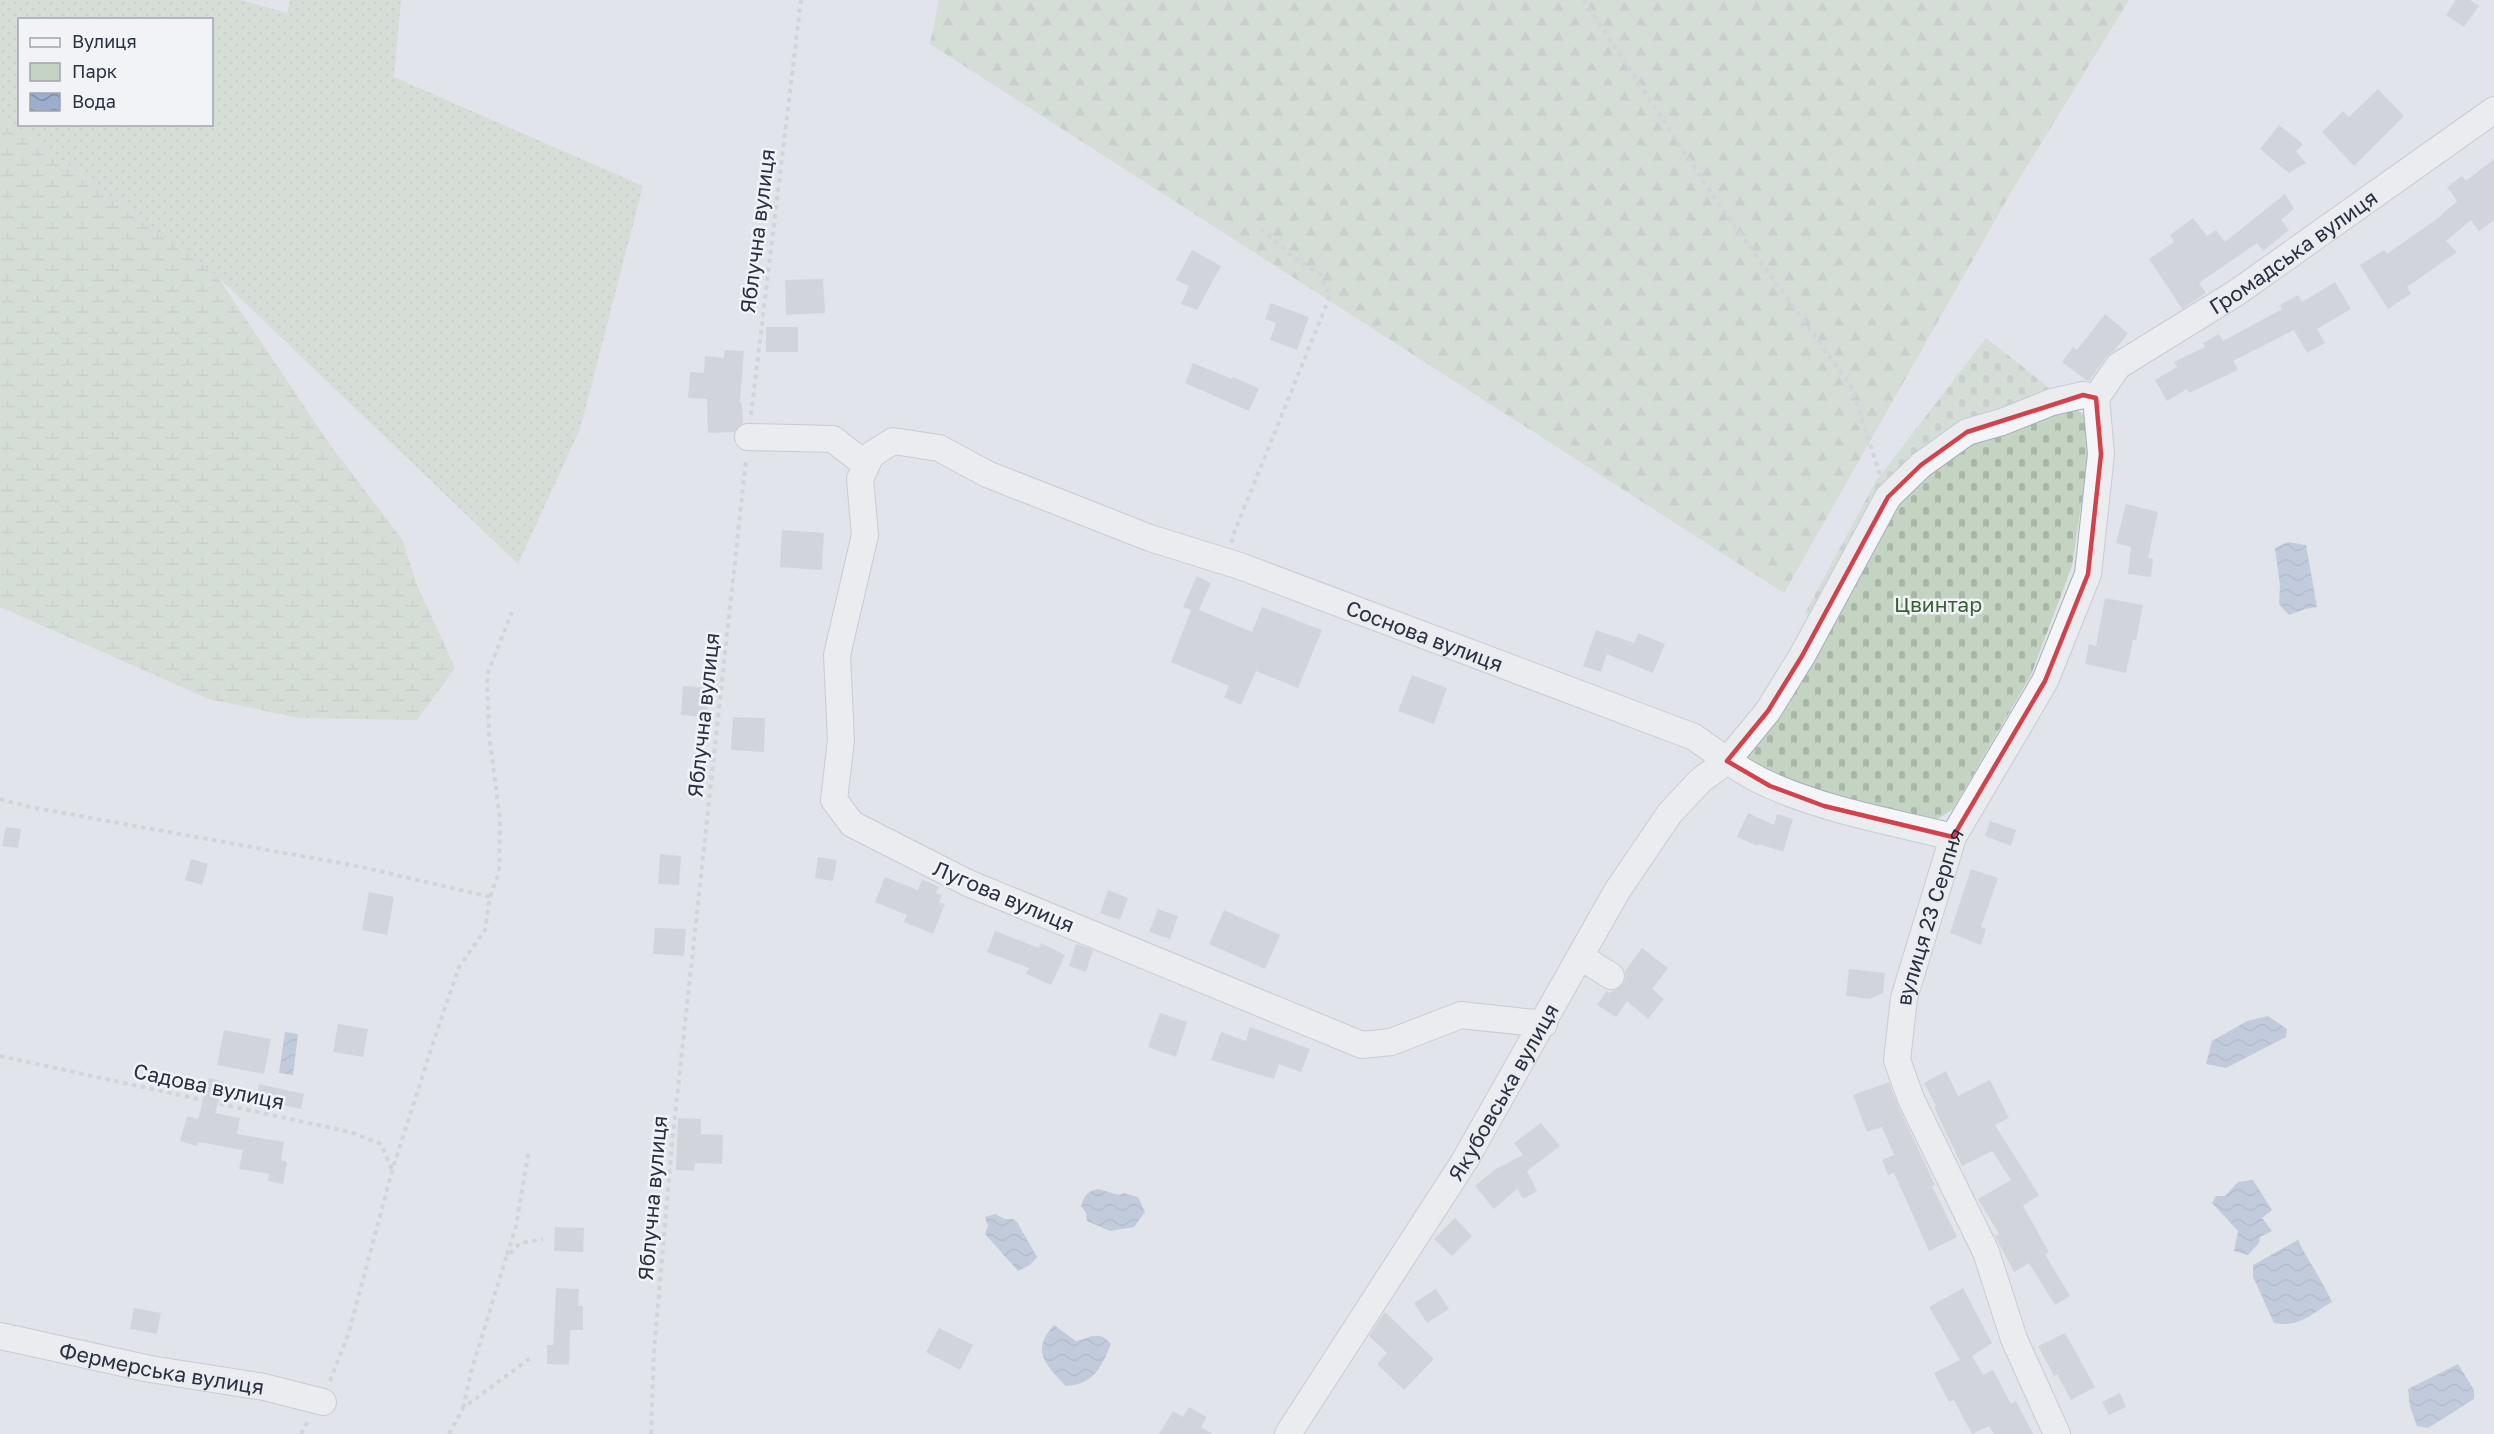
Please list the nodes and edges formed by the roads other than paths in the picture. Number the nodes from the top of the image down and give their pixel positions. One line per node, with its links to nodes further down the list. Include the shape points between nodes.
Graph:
1 (2494, 110): 2 (street, Громадська вулиця, via 2236,294 2118,366)
2 (2096, 398): 5 (street, Якубовська вулиця, via 2083,395 2052,402 1967,432 1921,465 1888,497 1802,656 1768,711); 6 (street, вулиця 23 Серпня, via 2101,454 2088,573 2045,681)
3 (748, 437): 4 (street, via 833,439)
4 (866, 465): 5 (street, Соснова вулиця, via 871,455 893,441 939,448 987,474 1139,534 1235,564 1694,736); 9 (street, Лугова вулиця, via 860,479 865,535 837,655 841,740 834,800 852,824 968,883 1362,1045 1390,1042 1461,1015)
5 (1727, 761): 6 (street, Соснова вулиця, via 1770,786 1824,806); 7 (street, Якубовська вулиця, via 1701,780 1670,813 1617,891)
6 (1953, 837): 13 (street, вулиця 23 Серпня, via 1904,998 1898,1060 1911,1099 1986,1252 2014,1338)
7 (1581, 957): 8 (street); 9 (street, Якубовська вулиця)
8 (1611, 976)
9 (1544, 1024): 12 (street, Якубовська вулиця, via 1465,1160)
10 (0, 1336): 11 (street, Фермерська вулиця)
11 (323, 1401)
12 (1288, 1434)
13 (2057, 1434)

